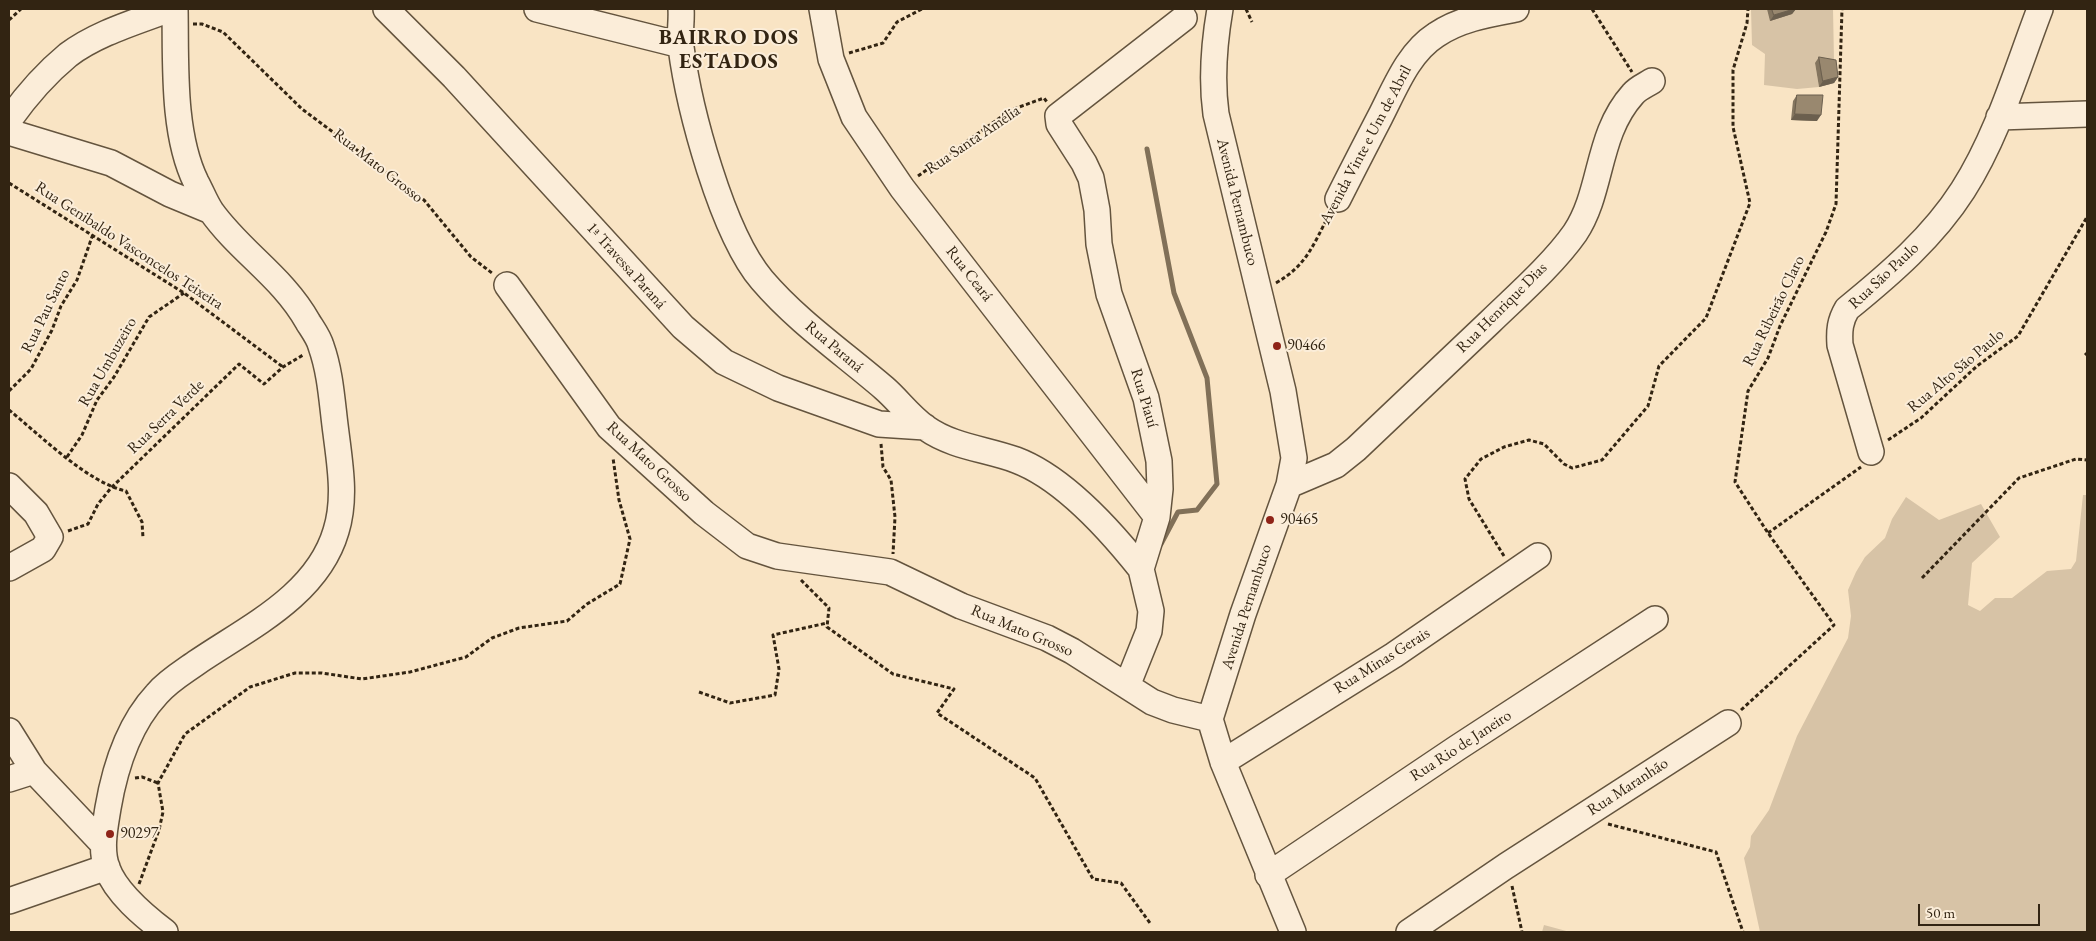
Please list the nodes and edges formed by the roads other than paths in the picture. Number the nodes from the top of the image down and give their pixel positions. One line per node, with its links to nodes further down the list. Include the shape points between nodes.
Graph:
1 (386, 9): 19 (street, 1ª Travessa Paraná, via 454,77 707,350 748,376 879,424)
2 (537, 9): 10 (street)
3 (681, 9): 10 (street, Rua Paraná)
4 (822, 9): 23 (street, Rua Ceará, via 831,59 854,117 902,188)
5 (1516, 9): 16 (street, Avenida Vinte e Um de Abril, via 1484,14 1457,24 1435,35 1420,50 1404,71)
6 (2040, 9): 13 (street, Rua São Paulo)
7 (1181, 13): 8 (street); 23 (street, Rua Piauí, via 1058,116 1059,124 1091,178 1109,294 1146,398 1159,461)
8 (1220, 13): 21 (street, Avenida Pernambuco, via 1213,56 1212,86 1216,114 1291,428 1294,458)
9 (173, 14): 14 (street, via 97,38 69,55 29,92); 17 (street, via 185,149 194,179)
10 (681, 45): 19 (street, Rua Paraná, via 692,107 719,194 745,255 761,279 790,309)
11 (1647, 84): 21 (street, Rua Henrique Dias, via 1629,100 1606,140 1587,207 1575,233 1559,251 1522,291 1356,449 1336,465)
12 (2087, 114): 13 (street)
13 (1999, 117): 20 (street, Rua São Paulo, via 1980,160 1945,214 1911,254 1847,309 1842,318 1840,345)
14 (9, 120)
15 (9, 132): 17 (street, via 111,163)
16 (1338, 198)
17 (211, 211): 35 (street, via 277,278 321,344 332,400 341,510 336,533 325,558 305,584 275,611 171,680 142,712 131,732 114,780)
18 (507, 284): 28 (street, Rua Mato Grosso, via 609,427 747,546 777,556 890,572 961,606 1047,638)
19 (925, 427): 26 (street, Rua Paraná, via 959,444 1034,468 1100,520)
20 (1870, 452)
21 (1289, 485): 29 (street, Avenida Pernambuco)
22 (9, 486): 25 (street, via 36,513 50,537 44,549)
23 (1157, 517): 26 (street, Rua Piauí)
24 (1538, 556): 32 (street, Rua Minas Gerais, via 1394,655)
25 (9, 568)
26 (1141, 569): 28 (street, via 1151,611 1149,631)
27 (1656, 620): 36 (street, Rua Rio de Janeiro, via 1456,748)
28 (1127, 686): 29 (street, Rua Mato Grosso, via 1152,702)
29 (1210, 718): 32 (street)
30 (1728, 723): 40 (street, Rua Maranhão)
31 (9, 731): 33 (street)
32 (1223, 762): 36 (street)
33 (34, 770): 34 (street); 35 (street)
34 (9, 779)
35 (105, 856): 37 (street); 38 (street, via 117,886)
36 (1268, 875): 39 (street)
37 (9, 901)
38 (165, 932)
39 (1293, 932)
40 (1409, 932)

